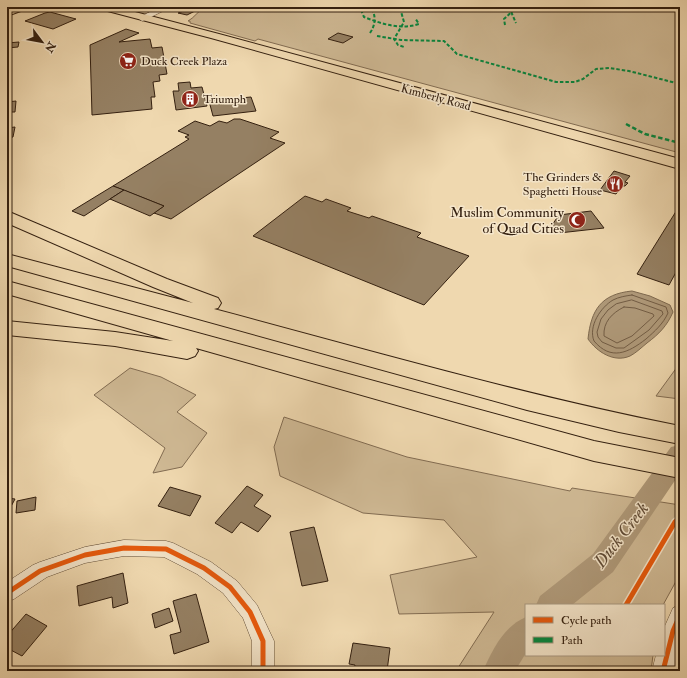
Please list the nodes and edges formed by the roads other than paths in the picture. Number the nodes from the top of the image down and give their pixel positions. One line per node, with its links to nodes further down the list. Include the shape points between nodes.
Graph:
1 (22, 7): 5 (main road)
2 (104, 7): 6 (main road, Kimberly Road)
3 (130, 7): 6 (main road, Kimberly Road)
4 (167, 7): 6 (street)
5 (7, 13)
6 (147, 16): 7 (main road, Kimberly Road, via 182,28)
7 (680, 164)
8 (7, 216): 12 (highway, via 160,283 216,304 318,336)
9 (7, 260): 12 (highway)
10 (7, 287): 13 (highway)
11 (7, 328): 13 (highway, via 115,339 196,353 269,370)
12 (371, 359): 14 (highway, via 527,401)
13 (315, 374): 15 (highway, via 594,451)
14 (680, 435)
15 (680, 468)
16 (7, 593): 18 (street, via 40,571 85,555 124,548 166,549 204,568 230,587 250,612 263,641)
17 (680, 615): 19 (street, via 673,631)
18 (263, 671)
19 (663, 671)

